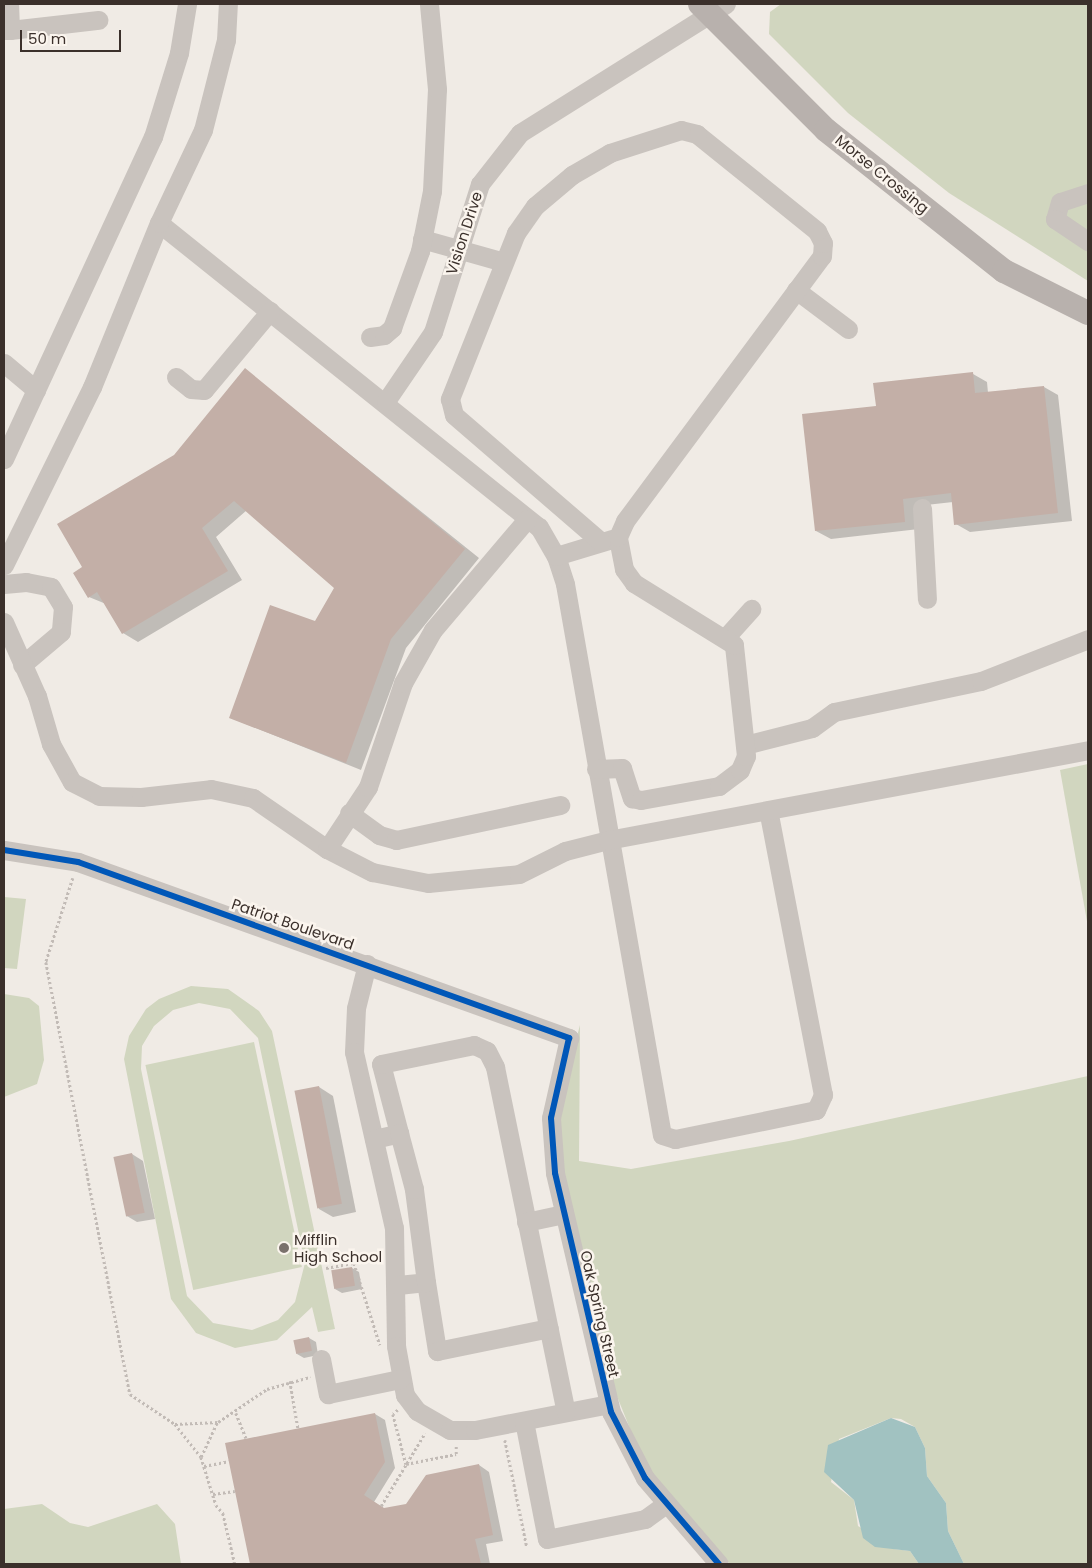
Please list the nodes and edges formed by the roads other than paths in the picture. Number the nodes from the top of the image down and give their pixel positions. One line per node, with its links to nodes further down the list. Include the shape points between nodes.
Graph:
1 (9, 4): 7 (street)
2 (187, 4): 21 (street, via 179,53 153,137)
3 (228, 4): 9 (street, via 226,40 211,108)
4 (429, 4): 10 (street, via 436,133)
5 (711, 7): 12 (street, Vision Drive, via 520,133 480,184); 16 (main road, Morse Crossing, via 826,130 1004,272)
6 (98, 20): 7 (street)
7 (7, 30)
8 (1088, 193): 11 (street, via 1060,202 1055,219)
9 (159, 223): 15 (street); 28 (street, via 92,387)
10 (422, 239): 12 (street); 18 (street, via 392,328 384,336)
11 (1088, 241)
12 (458, 248): 13 (street); 22 (street, Vision Drive, via 434,332)
13 (504, 262): 14 (street, via 516,233 535,206 572,175 610,153 681,130 697,134 816,231 823,243 822,256); 26 (street, via 450,400 450,408)
14 (796, 290): 17 (street); 26 (street)
15 (270, 310): 20 (street, via 204,390 191,389); 22 (street)
16 (1088, 313)
17 (848, 329)
18 (370, 337)
19 (4, 363): 21 (street)
20 (176, 377)
21 (36, 390): 23 (street)
22 (386, 401): 25 (street)
23 (4, 459)
24 (922, 508): 30 (street)
25 (527, 519): 27 (street, via 539,528); 41 (street, via 432,630 403,683 368,787)
26 (610, 539): 27 (street); 33 (street, via 624,570 634,583)
27 (556, 556): 38 (street, via 566,589)
28 (4, 565)
29 (4, 584): 35 (street, via 26,582 50,587 63,607 60,632)
30 (927, 599)
31 (751, 609): 33 (street)
32 (4, 622): 35 (street)
33 (726, 637): 36 (street, via 738,659)
34 (1088, 639): 36 (street, via 981,681 834,712 812,728)
35 (22, 665): 43 (street, via 38,696 51,744 72,782 99,796 141,797 211,789 253,798)
36 (745, 745): 38 (street, via 746,756 740,770 719,786 641,800 632,798 622,768)
37 (1088, 750): 40 (street)
38 (596, 769): 42 (street)
39 (560, 805): 41 (street, via 396,840 380,835)
40 (768, 810): 42 (street); 42 (street, via 823,1095 816,1110 675,1139 662,1135)
41 (350, 813): 43 (street)
42 (608, 840): 43 (street, via 565,851 519,874 428,883 372,872)
43 (326, 849)
44 (4, 850): 45 (street, Patriot Boulevard, via 78,862)
45 (367, 964): 46 (street, Patriot Boulevard); 48 (street, via 356,1008 354,1052 362,1106)
46 (569, 1038): 49 (street, Oak Spring Street, via 551,1118)
47 (399, 1134): 48 (street); 50 (street, via 381,1064 474,1045 487,1051 494,1067); 51 (street, via 414,1189)
48 (374, 1139): 52 (street, via 394,1228)
49 (564, 1214): 50 (street); 56 (street, Oak Spring Street)
50 (526, 1222): 53 (street)
51 (426, 1282): 52 (street); 53 (street, via 438,1351)
52 (398, 1285): 55 (street)
53 (549, 1328): 57 (street)
54 (322, 1367): 55 (street, via 328,1394)
55 (400, 1379): 58 (street, via 417,1412 450,1430)
56 (609, 1404): 57 (street); 59 (street, Oak Spring Street, via 645,1478)
57 (566, 1412): 58 (street)
58 (524, 1421): 59 (street, via 547,1539 645,1519)
59 (666, 1504): 60 (street, Oak Spring Street)
60 (719, 1564)

